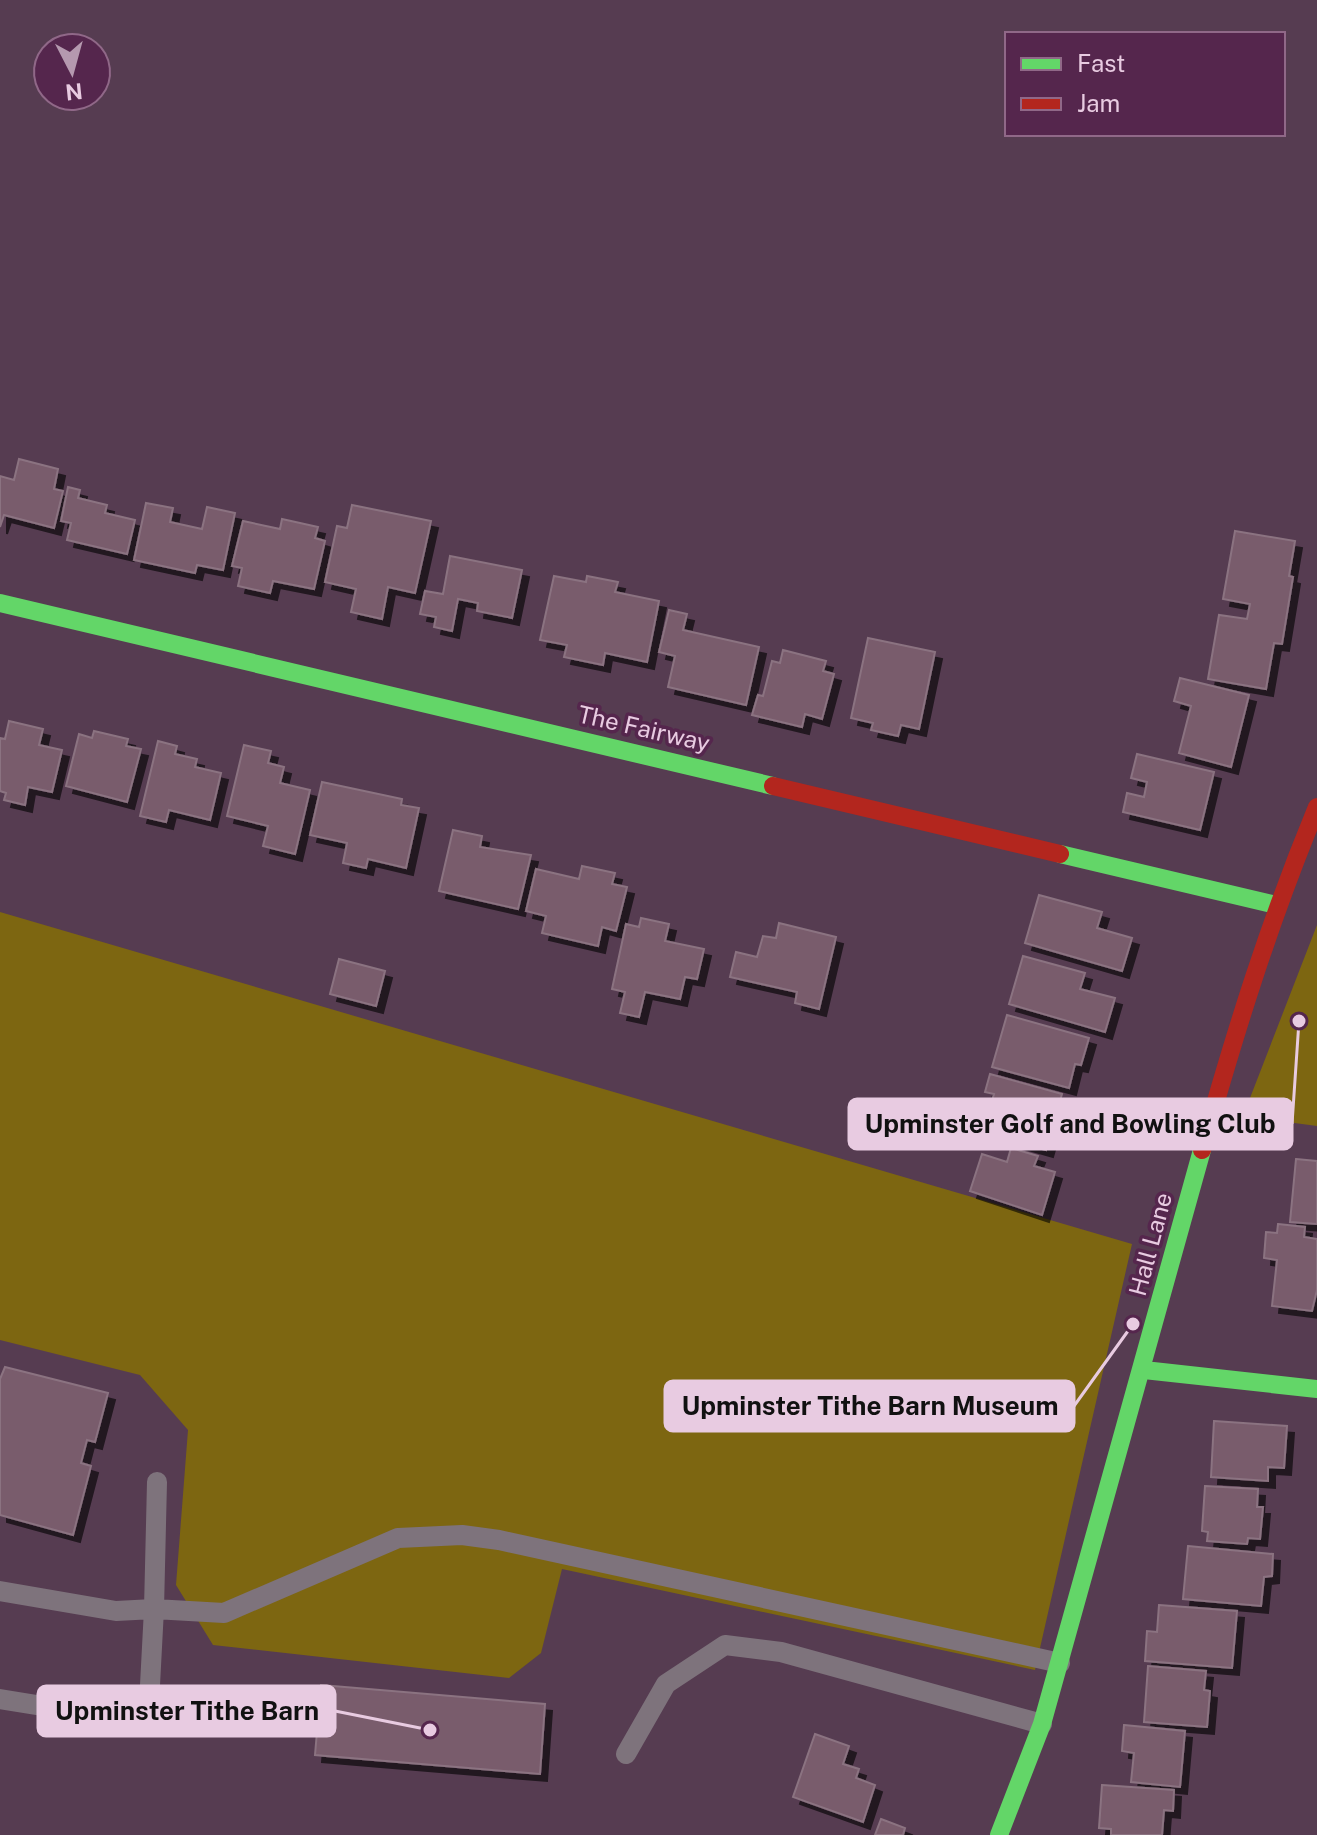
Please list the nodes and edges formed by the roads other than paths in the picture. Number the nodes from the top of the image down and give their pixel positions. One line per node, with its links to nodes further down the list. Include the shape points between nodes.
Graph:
1 (0, 603): 3 (street, The Fairway)
2 (1317, 807): 3 (street, Hall Lane)
3 (1276, 905): 4 (street, Hall Lane, via 1164,1279)
4 (1144, 1370): 5 (street); 9 (street, Hall Lane)
5 (1317, 1389)
6 (157, 1482): 8 (lane)
7 (0, 1591): 8 (lane, via 116,1611)
8 (154, 1609): 9 (lane, via 224,1613 398,1538 462,1535); 10 (lane, via 148,1723)
9 (1060, 1663): 11 (street, Hall Lane)
10 (0, 1699)
11 (1042, 1724): 12 (lane, via 781,1652 725,1645 666,1684); 13 (street, Hall Lane)
12 (626, 1754)
13 (999, 1835)

